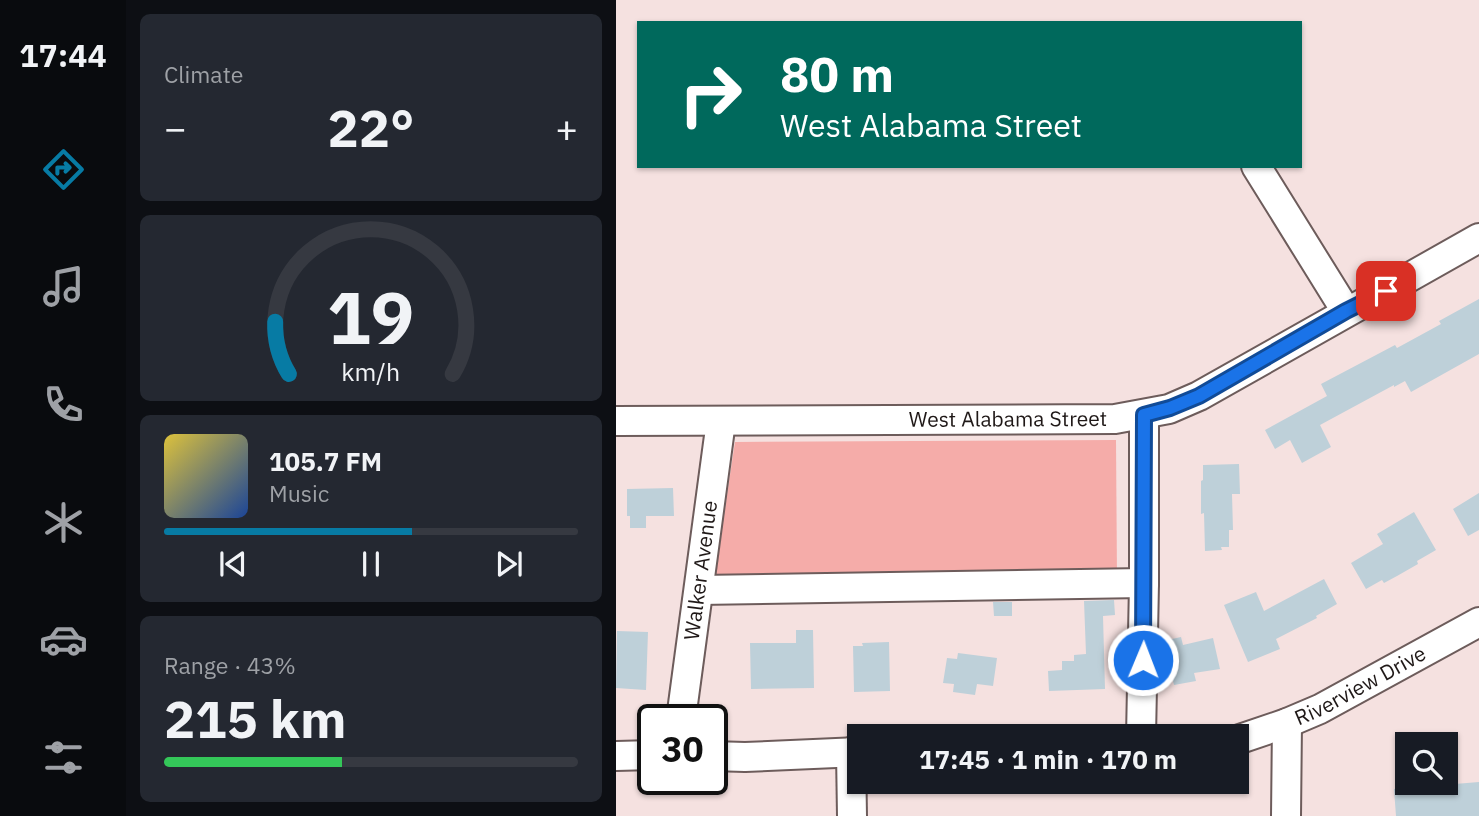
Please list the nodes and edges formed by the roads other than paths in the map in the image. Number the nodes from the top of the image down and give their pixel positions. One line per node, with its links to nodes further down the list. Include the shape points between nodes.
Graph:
1 (1257, 168): 3 (street)
2 (1479, 238): 3 (street, West Alabama Street)
3 (1346, 311): 4 (street, West Alabama Street, via 1199,396)
4 (1144, 415): 6 (street, West Alabama Street, via 1115,419); 7 (street)
5 (616, 421): 6 (street, West Alabama Street)
6 (722, 422): 8 (street, Walker Avenue)
7 (1144, 583): 8 (street); 12 (street)
8 (699, 590): 10 (street, Walker Avenue)
9 (1479, 622): 11 (street, Riverview Drive)
10 (683, 704)
11 (1287, 723): 13 (street, Riverview Drive); 20 (street)
12 (1141, 724)
13 (1249, 736)
14 (847, 752): 17 (street)
15 (637, 755): 16 (street)
16 (616, 756)
17 (728, 756)
18 (853, 794): 19 (street)
19 (852, 816)
20 (1286, 816)

